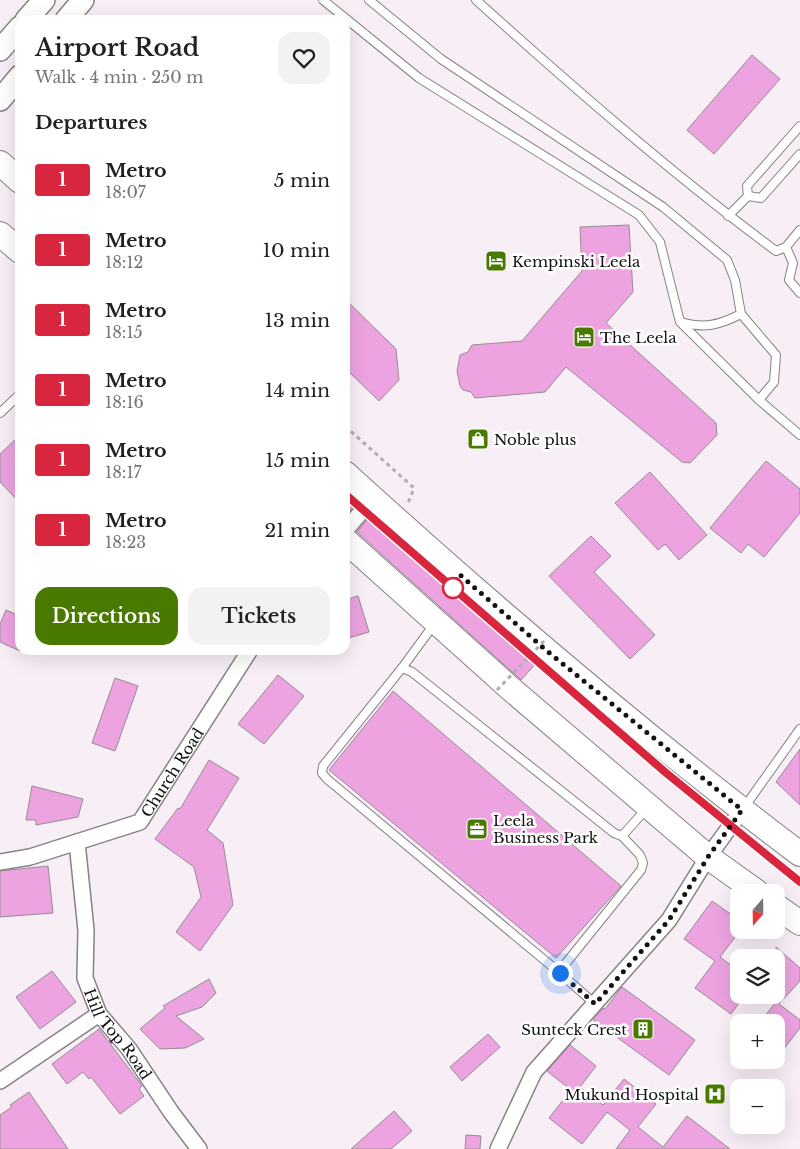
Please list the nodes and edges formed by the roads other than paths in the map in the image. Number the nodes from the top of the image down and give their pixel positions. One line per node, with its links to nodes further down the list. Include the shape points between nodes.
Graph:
1 (44, 0): 6 (main road)
2 (83, 0): 7 (main road)
3 (323, 0): 8 (lane)
4 (369, 0): 23 (lane, via 441,59 663,207 727,260 735,280)
5 (476, 0): 17 (lane)
6 (30, 15)
7 (70, 15)
8 (341, 15)
9 (350, 22): 24 (lane, via 419,78 639,215 660,242)
10 (15, 82): 11 (main road)
11 (0, 100)
12 (800, 126): 16 (lane, via 747,186)
13 (800, 154): 16 (lane, via 761,198)
14 (0, 163): 15 (main road)
15 (15, 176)
16 (748, 196): 17 (lane)
17 (728, 216): 21 (lane, via 776,251)
18 (800, 230): 21 (lane)
19 (0, 234): 20 (main road)
20 (15, 247)
21 (786, 247): 22 (lane, via 793,263 789,280)
22 (800, 293)
23 (741, 314): 24 (lane, via 698,327); 26 (lane, via 776,355 774,382)
24 (680, 322): 26 (lane)
25 (15, 399): 27 (lane)
26 (759, 400): 28 (lane)
27 (0, 413)
28 (800, 435)
29 (350, 477): 30 (main road)
30 (373, 498): 31 (street); 38 (main road, via 547,651)
31 (350, 525)
32 (350, 545): 33 (main road)
33 (436, 622): 35 (lane); 37 (main road)
34 (247, 655): 40 (street, Church Road, via 140,822)
35 (402, 668): 39 (lane, via 412,672 605,827); 47 (lane, via 323,766 322,773)
36 (800, 729): 38 (lane)
37 (648, 806): 39 (lane); 42 (main road)
38 (742, 810): 41 (main road); 42 (street)
39 (622, 836): 47 (lane, via 640,855 641,870)
40 (77, 842): 43 (street, Church Road, via 30,857); 49 (street, Hill Top Road, via 86,930 85,978)
41 (800, 854)
42 (708, 857): 44 (main road); 48 (street, via 669,920)
43 (0, 862)
44 (747, 884)
45 (785, 912): 46 (main road)
46 (800, 923)
47 (560, 973): 48 (lane)
48 (595, 1004): 52 (street, via 534,1072)
49 (99, 1014): 50 (street); 51 (street, Hill Top Road, via 129,1048)
50 (0, 1080)
51 (199, 1149)
52 (498, 1149)

